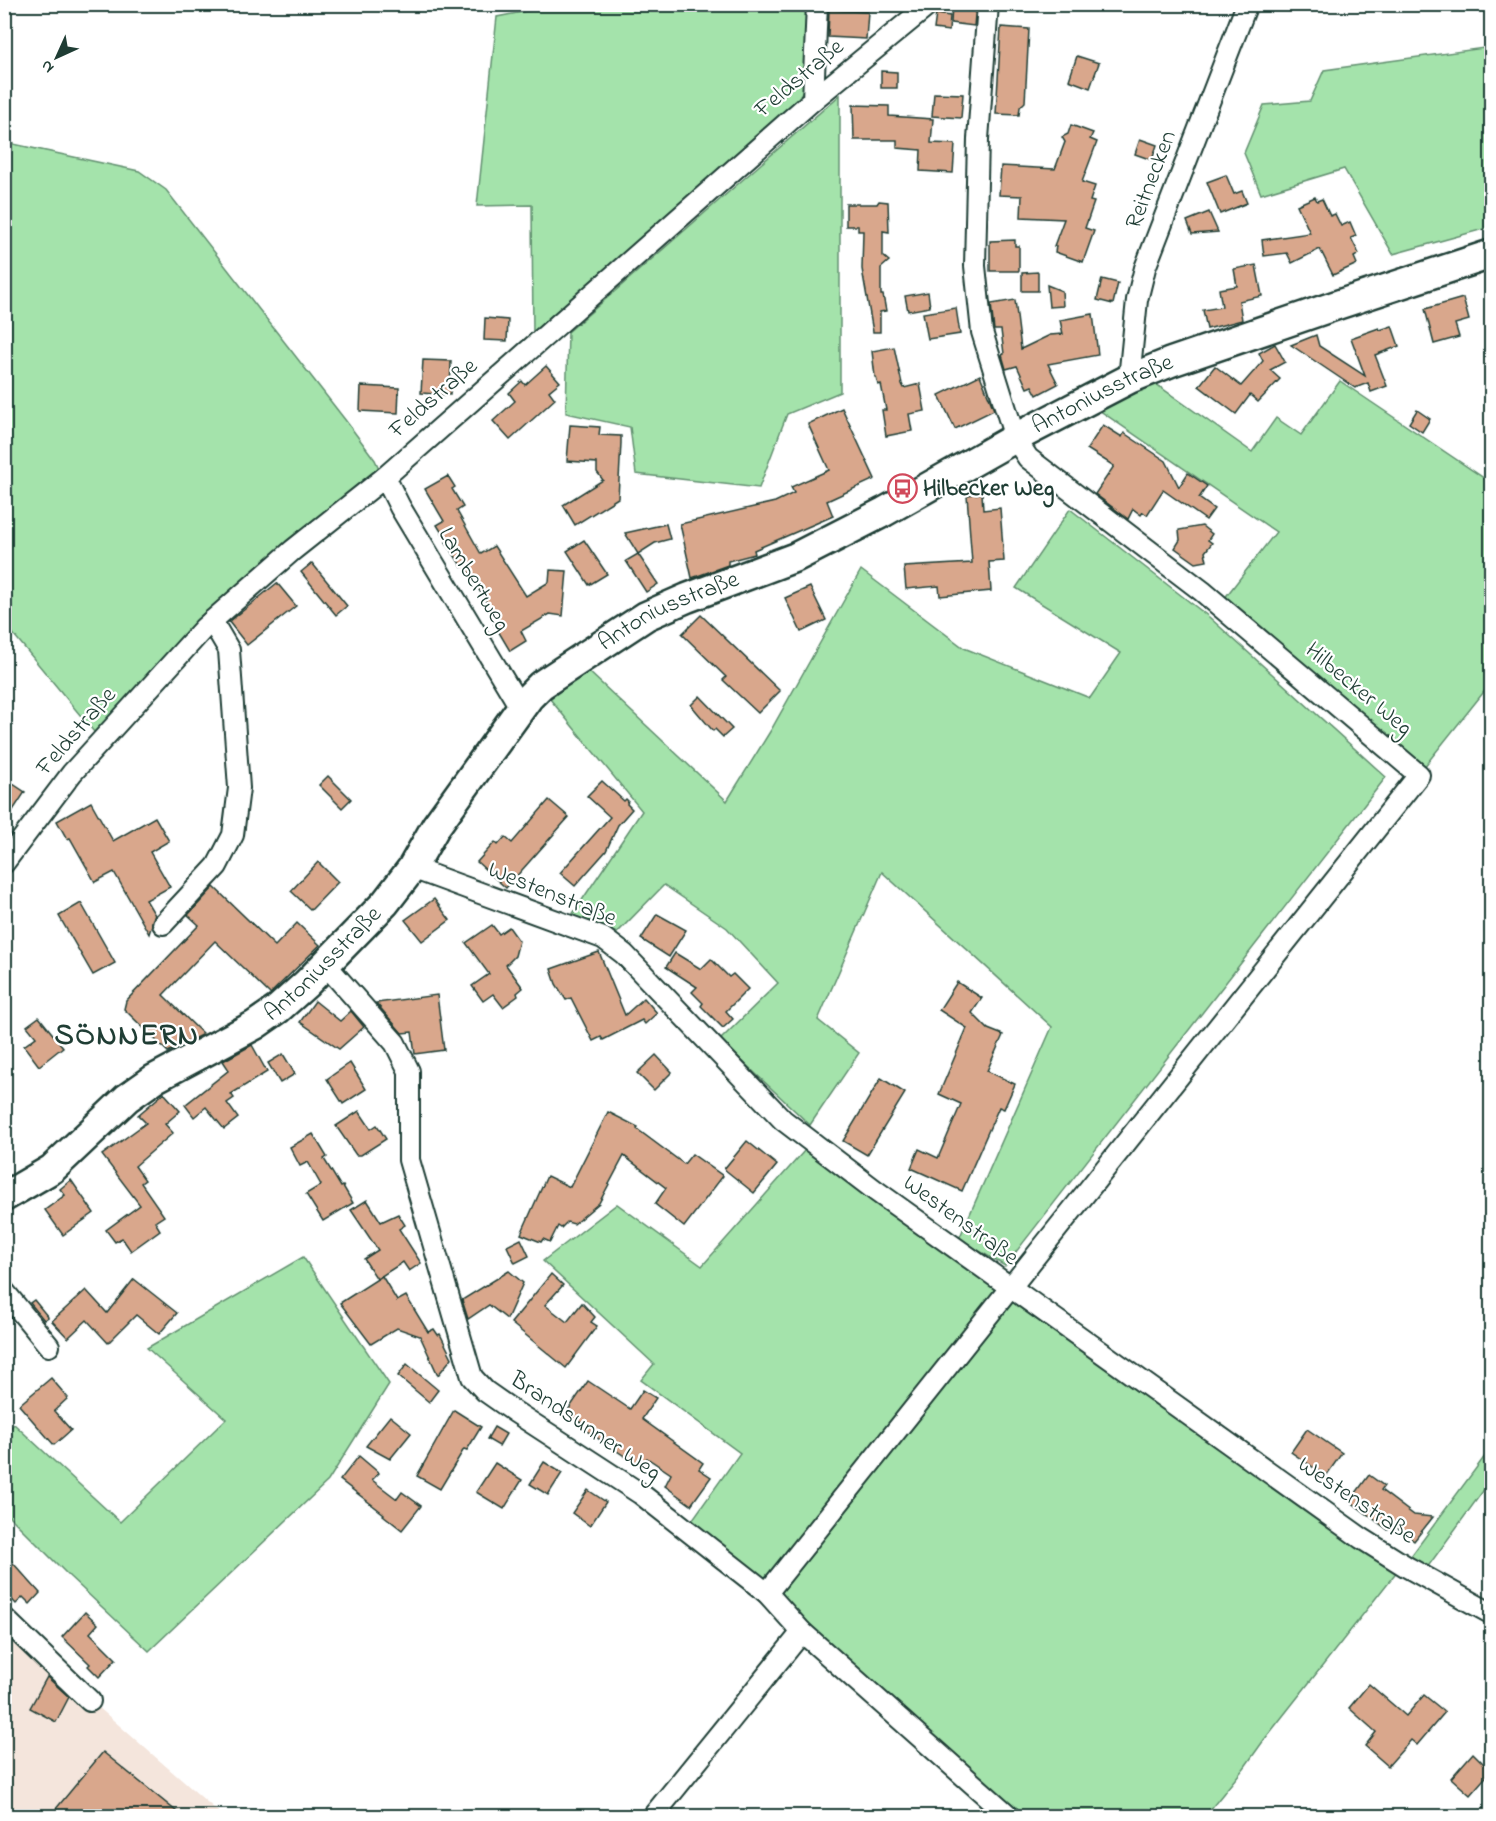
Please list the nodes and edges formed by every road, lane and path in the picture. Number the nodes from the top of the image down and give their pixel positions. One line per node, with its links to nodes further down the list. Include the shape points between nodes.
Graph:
1 (817, 4): 5 (street)
2 (930, 4): 5 (street, Feldstraße)
3 (988, 4): 8 (street, via 978,140 975,266 982,332)
4 (1247, 4): 7 (street, Reitnecken, via 1146,268 1137,300)
5 (813, 100): 9 (street, Feldstraße)
6 (1491, 254): 7 (street, Antoniusstraße)
7 (1129, 379): 8 (street, Antoniusstraße)
8 (1015, 438): 11 (street, Antoniusstraße, via 796,557 646,616 541,685); 17 (street, Hilbecker Weg, via 1028,458 1202,591 1419,775)
9 (385, 477): 10 (street, Feldstraße); 11 (street, Lambertweg)
10 (212, 621): 12 (street, Feldstraße, via 72,773); 14 (street, via 229,651 239,788 233,836 217,866)
11 (520, 707): 13 (street, Antoniusstraße, via 436,826)
12 (4, 863)
13 (412, 868): 15 (street, Antoniusstraße, via 385,903); 17 (street, Westenstraße, via 603,938 624,954 783,1120)
14 (163, 924)
15 (325, 964): 16 (street, Antoniusstraße, via 255,1025 154,1079 127,1098 52,1169); 20 (street, Brandsunner Weg, via 395,1043 409,1071 409,1160 472,1377 514,1412 641,1494)
16 (4, 1197)
17 (1011, 1289): 20 (street); 21 (street, Westenstraße, via 1361,1538)
18 (4, 1291): 19 (street)
19 (49, 1346)
20 (767, 1593): 23 (street, Brandsunner Weg)
21 (1491, 1614)
22 (4, 1618): 24 (street)
23 (802, 1632): 25 (street); 26 (street, Brandsunner Weg)
24 (90, 1701)
25 (653, 1816)
26 (1010, 1816)

